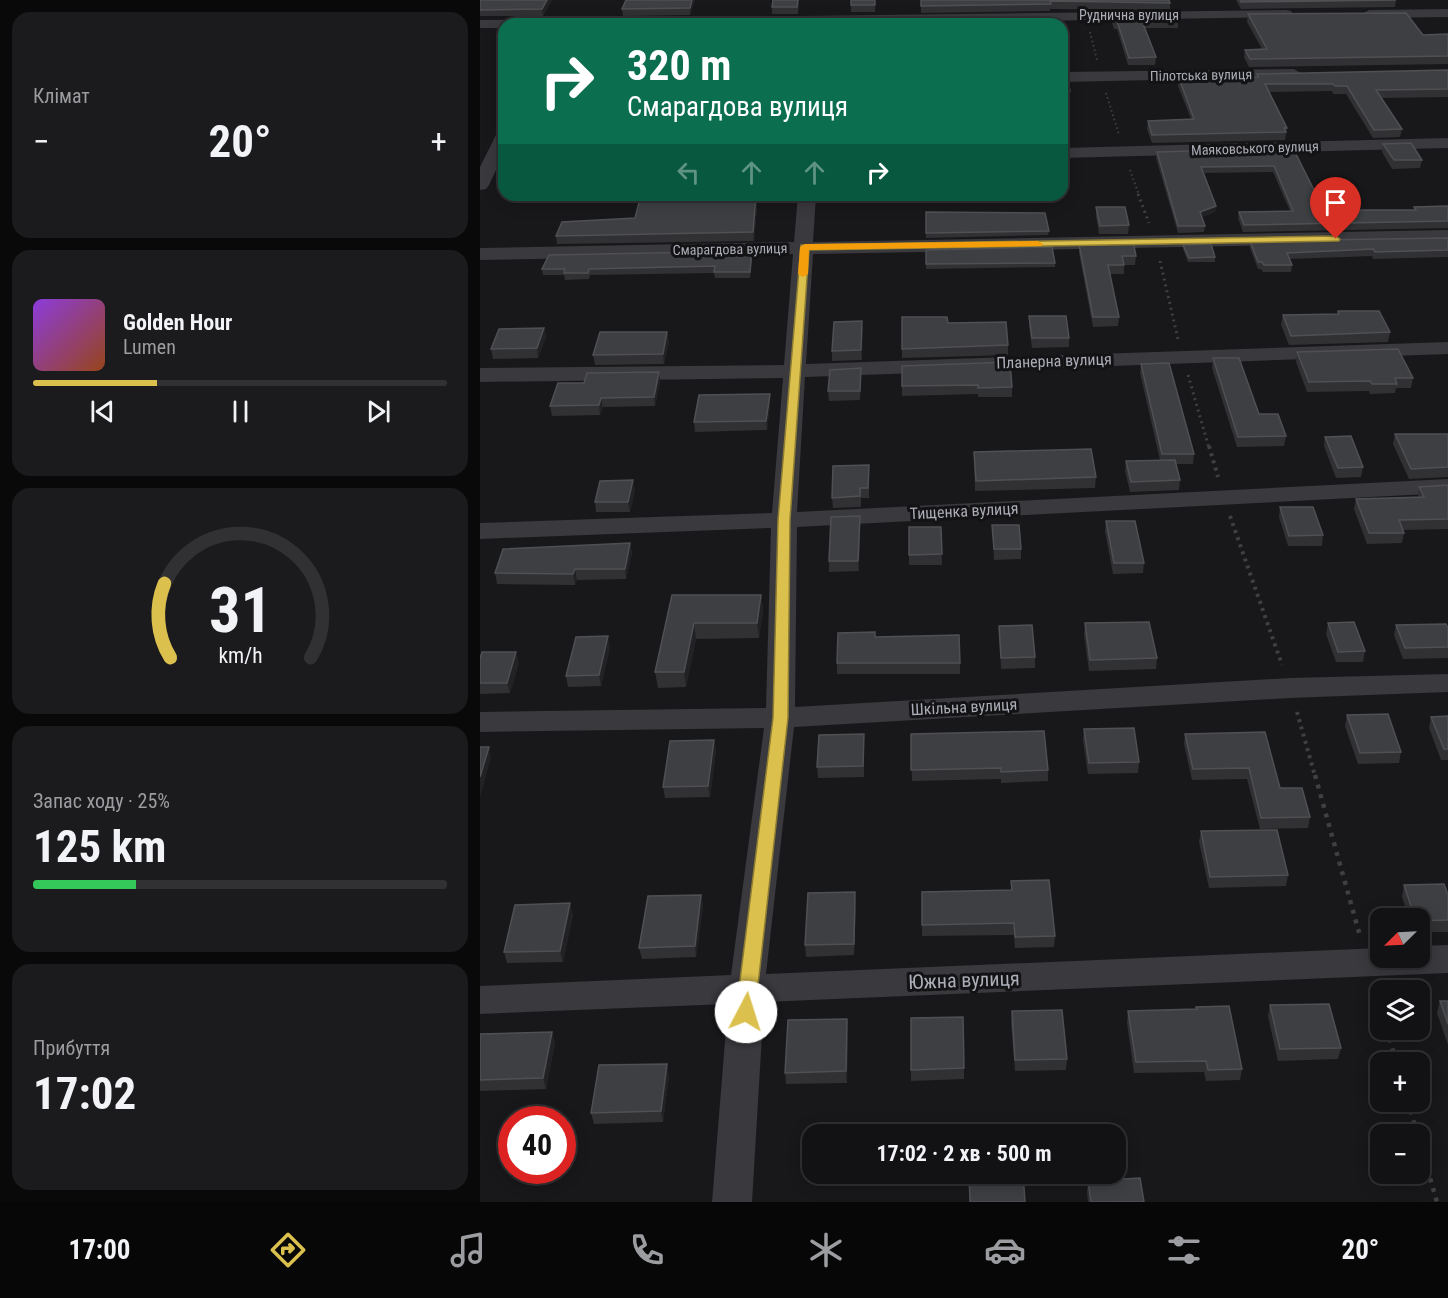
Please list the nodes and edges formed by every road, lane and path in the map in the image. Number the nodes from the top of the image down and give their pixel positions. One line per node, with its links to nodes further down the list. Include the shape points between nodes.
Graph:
1 (565, 8): 6 (street)
2 (1448, 13): 4 (street)
3 (1296, 14): 5 (street, Руднична вулиця)
4 (1355, 14)
5 (820, 17): 7 (street, Руднична вулиця)
6 (560, 18)
7 (776, 18)
8 (480, 24): 9 (street, Руднична вулиця)
9 (498, 24)
10 (1305, 74): 11 (street, Пілотська вулиця)
11 (1068, 77)
12 (1448, 143): 13 (street, Маяковського вулиця)
13 (1068, 153)
14 (492, 160): 15 (street)
15 (480, 185)
16 (807, 201): 18 (street)
17 (1448, 236): 18 (street, Смарагдова вулиця)
18 (805, 247): 19 (street, Смарагдова вулиця); 21 (street)
19 (480, 254)
20 (1448, 348): 21 (street, Планерна вулиця)
21 (796, 371): 22 (street, Планерна вулиця); 24 (street)
22 (480, 375)
23 (1448, 486): 24 (street, Тищенка вулиця)
24 (784, 520): 25 (street, Тищенка вулиця); 27 (street)
25 (480, 531)
26 (1448, 683): 27 (street, Шкільна вулиця)
27 (780, 718): 28 (street, Шкільна вулиця); 30 (street)
28 (480, 722)
29 (1448, 959): 30 (street, Южна вулиця)
30 (747, 989): 31 (street, Южна вулиця); 33 (street)
31 (480, 1000)
32 (1430, 1178): 34 (path)
33 (732, 1202)
34 (1437, 1202)

